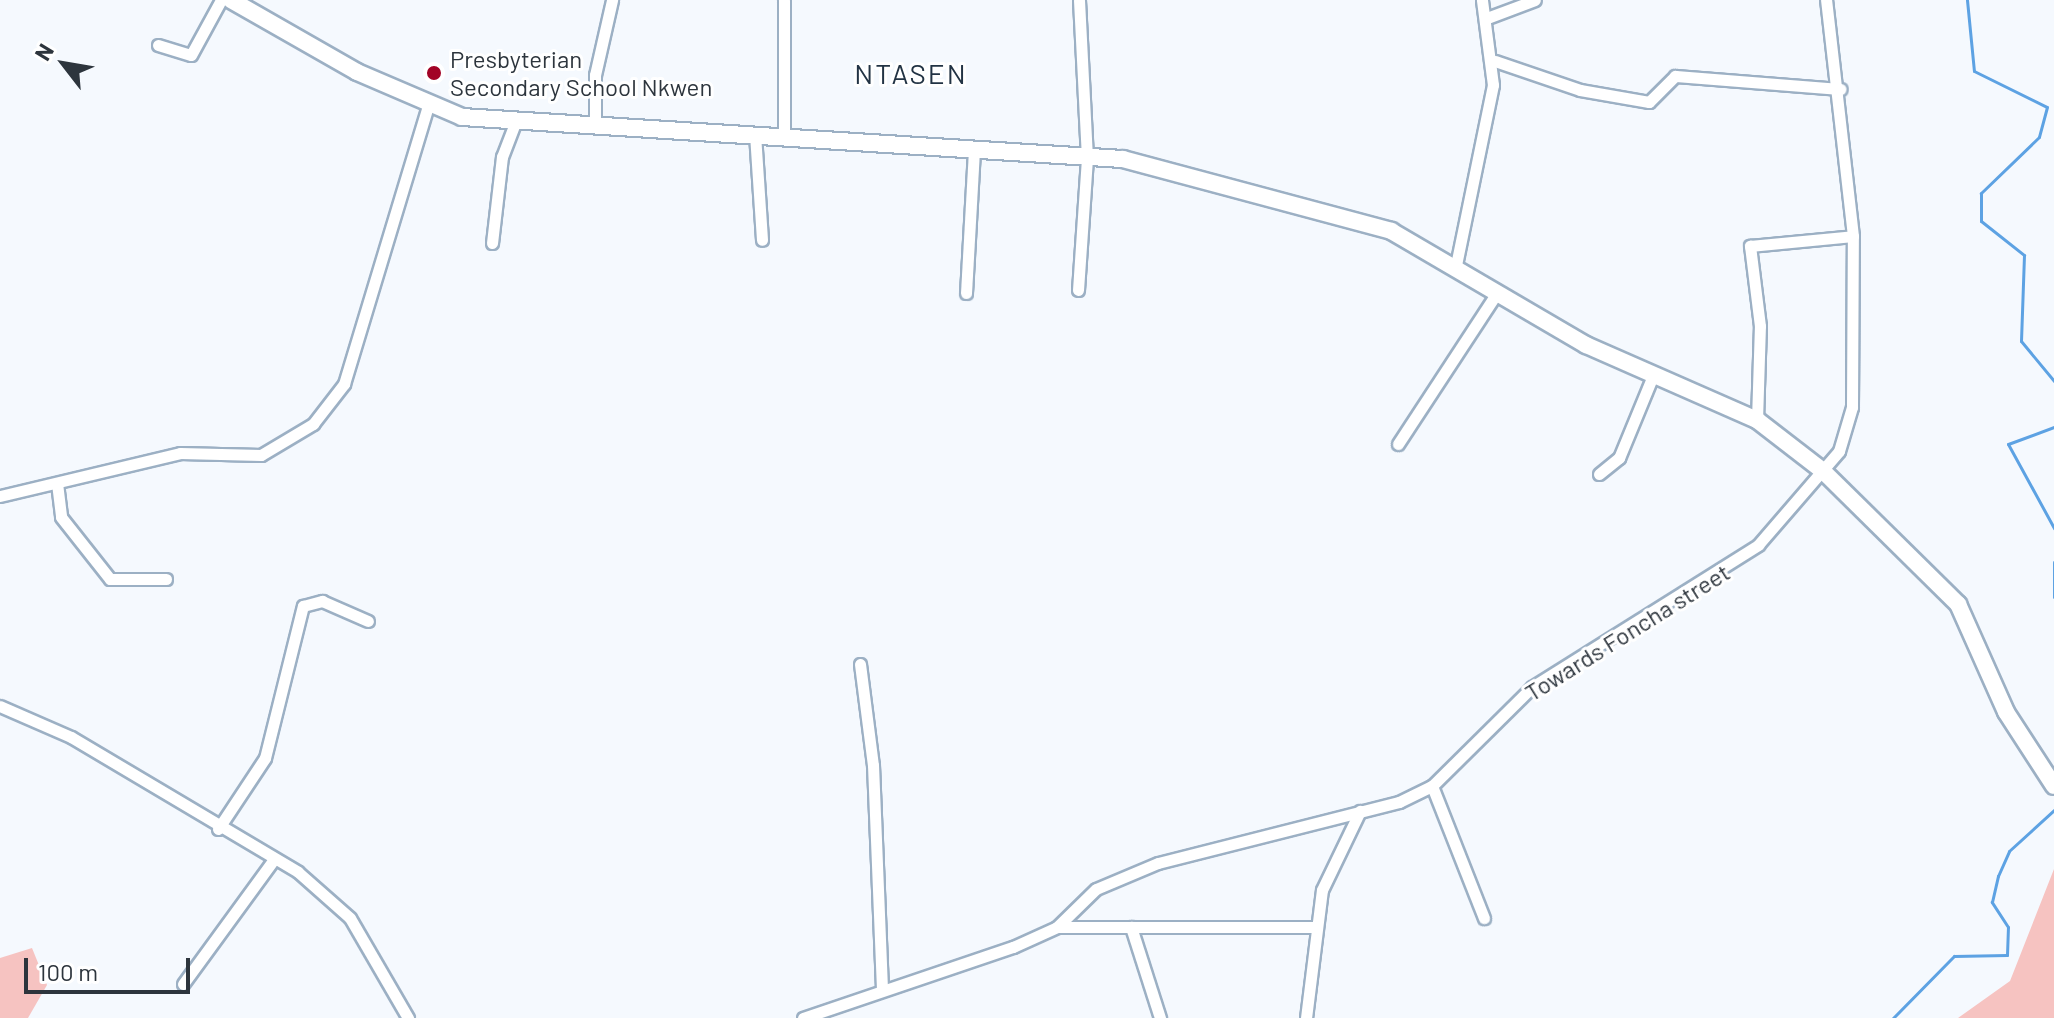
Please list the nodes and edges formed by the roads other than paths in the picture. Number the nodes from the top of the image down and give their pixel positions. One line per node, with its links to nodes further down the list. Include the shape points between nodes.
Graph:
1 (221, 0): 10 (street, via 191,55)
2 (231, 0): 13 (street)
3 (612, 0): 15 (street, via 595,75)
4 (784, 0): 17 (street)
5 (1079, 0): 19 (street)
6 (1482, 0): 9 (street)
7 (1535, 0): 9 (street)
8 (1826, 0): 12 (street, Towards Foncha street)
9 (1487, 18): 11 (street)
10 (158, 45)
11 (1495, 61): 12 (street, via 1580,90 1649,102 1675,76); 23 (street)
12 (1840, 89): 20 (street, Towards Foncha street)
13 (428, 106): 14 (street); 32 (street, via 344,384 313,424 261,455 190,451)
14 (515, 123): 15 (street); 22 (street, via 502,157)
15 (595, 124): 16 (street)
16 (755, 134): 17 (street); 21 (street)
17 (784, 138): 18 (street)
18 (974, 151): 19 (street); 25 (street)
19 (1087, 158): 23 (street, via 1150,164 1375,226); 24 (street)
20 (1853, 236): 28 (street, via 1750,246 1760,326); 30 (street, Towards Foncha street, via 1852,407 1846,435)
21 (762, 240)
22 (492, 243)
23 (1455, 270): 26 (street)
24 (1078, 290)
25 (966, 293)
26 (1496, 294): 27 (street); 29 (street)
27 (1654, 373): 28 (street); 31 (street, via 1619,458)
28 (1757, 420): 30 (street)
29 (1398, 444)
30 (1823, 471): 38 (street, Towards Foncha street, via 1742,561 1532,687); 39 (street, via 1958,604 2006,712)
31 (1599, 474)
32 (57, 483): 33 (street); 34 (street, via 61,517 110,579)
33 (0, 496)
34 (166, 579)
35 (368, 621): 41 (street, via 322,601 303,606 265,758)
36 (860, 664): 48 (street, via 873,765)
37 (0, 706): 41 (street, via 71,737)
38 (1432, 786): 40 (street, Towards Foncha street); 43 (street)
39 (2054, 786)
40 (1360, 811): 44 (street, Towards Foncha street, via 1115,880 1077,904); 46 (street, via 1328,873)
41 (218, 829): 42 (street)
42 (274, 859): 47 (street); 49 (street, via 350,918)
43 (1484, 918)
44 (1057, 927): 45 (street); 48 (street, Towards Foncha street)
45 (1131, 927): 46 (street); 51 (street)
46 (1315, 927): 52 (street)
47 (183, 984)
48 (882, 990): 50 (street, Towards Foncha street)
49 (408, 1018)
50 (803, 1018)
51 (1160, 1018)
52 (1306, 1018)

